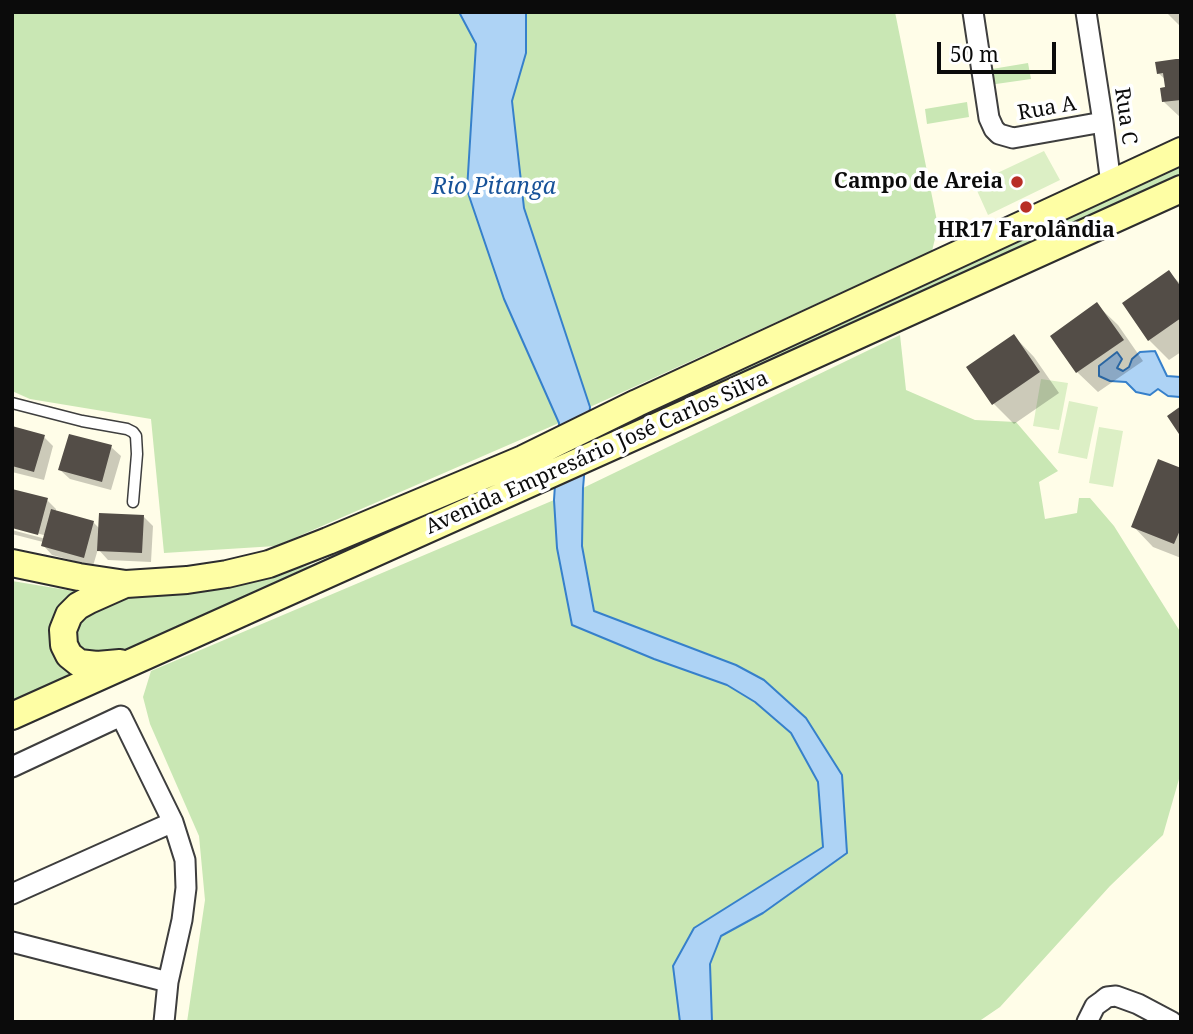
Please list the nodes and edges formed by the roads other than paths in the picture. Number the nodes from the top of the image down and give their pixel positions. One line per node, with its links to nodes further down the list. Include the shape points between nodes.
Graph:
1 (973, 12): 3 (street, Rua A, via 993,129 1013,138)
2 (1086, 12): 3 (street, Rua C)
3 (1103, 122): 5 (street, Rua C)
4 (1181, 152): 5 (main road, Avenida Empresário José Carlos Silva)
5 (1111, 184): 8 (main road, Avenida Empresário José Carlos Silva, via 637,403)
6 (1181, 188): 8 (main road, Avenida Empresário José Carlos Silva, via 652,429)
7 (12, 403): 9 (lane, via 133,432 137,454)
8 (531, 468): 11 (main road, Avenida Empresário José Carlos Silva, via 269,564 187,580); 12 (main road, Avenida Empresário José Carlos Silva)
9 (133, 502)
10 (12, 563): 11 (main road, Avenida Empresário José Carlos Silva)
11 (126, 584): 12 (main road, via 78,606 63,630 64,645 79,663)
12 (132, 663): 13 (main road, Avenida Empresário José Carlos Silva)
13 (12, 716)
14 (12, 767): 15 (street, via 121,716)
15 (173, 822): 16 (street); 18 (street, via 185,860 186,888)
16 (12, 894)
17 (12, 942): 18 (street)
18 (168, 982): 19 (street)
19 (164, 1022)
20 (1087, 1022): 21 (street, via 1096,1006 1116,996)
21 (1172, 1022)

